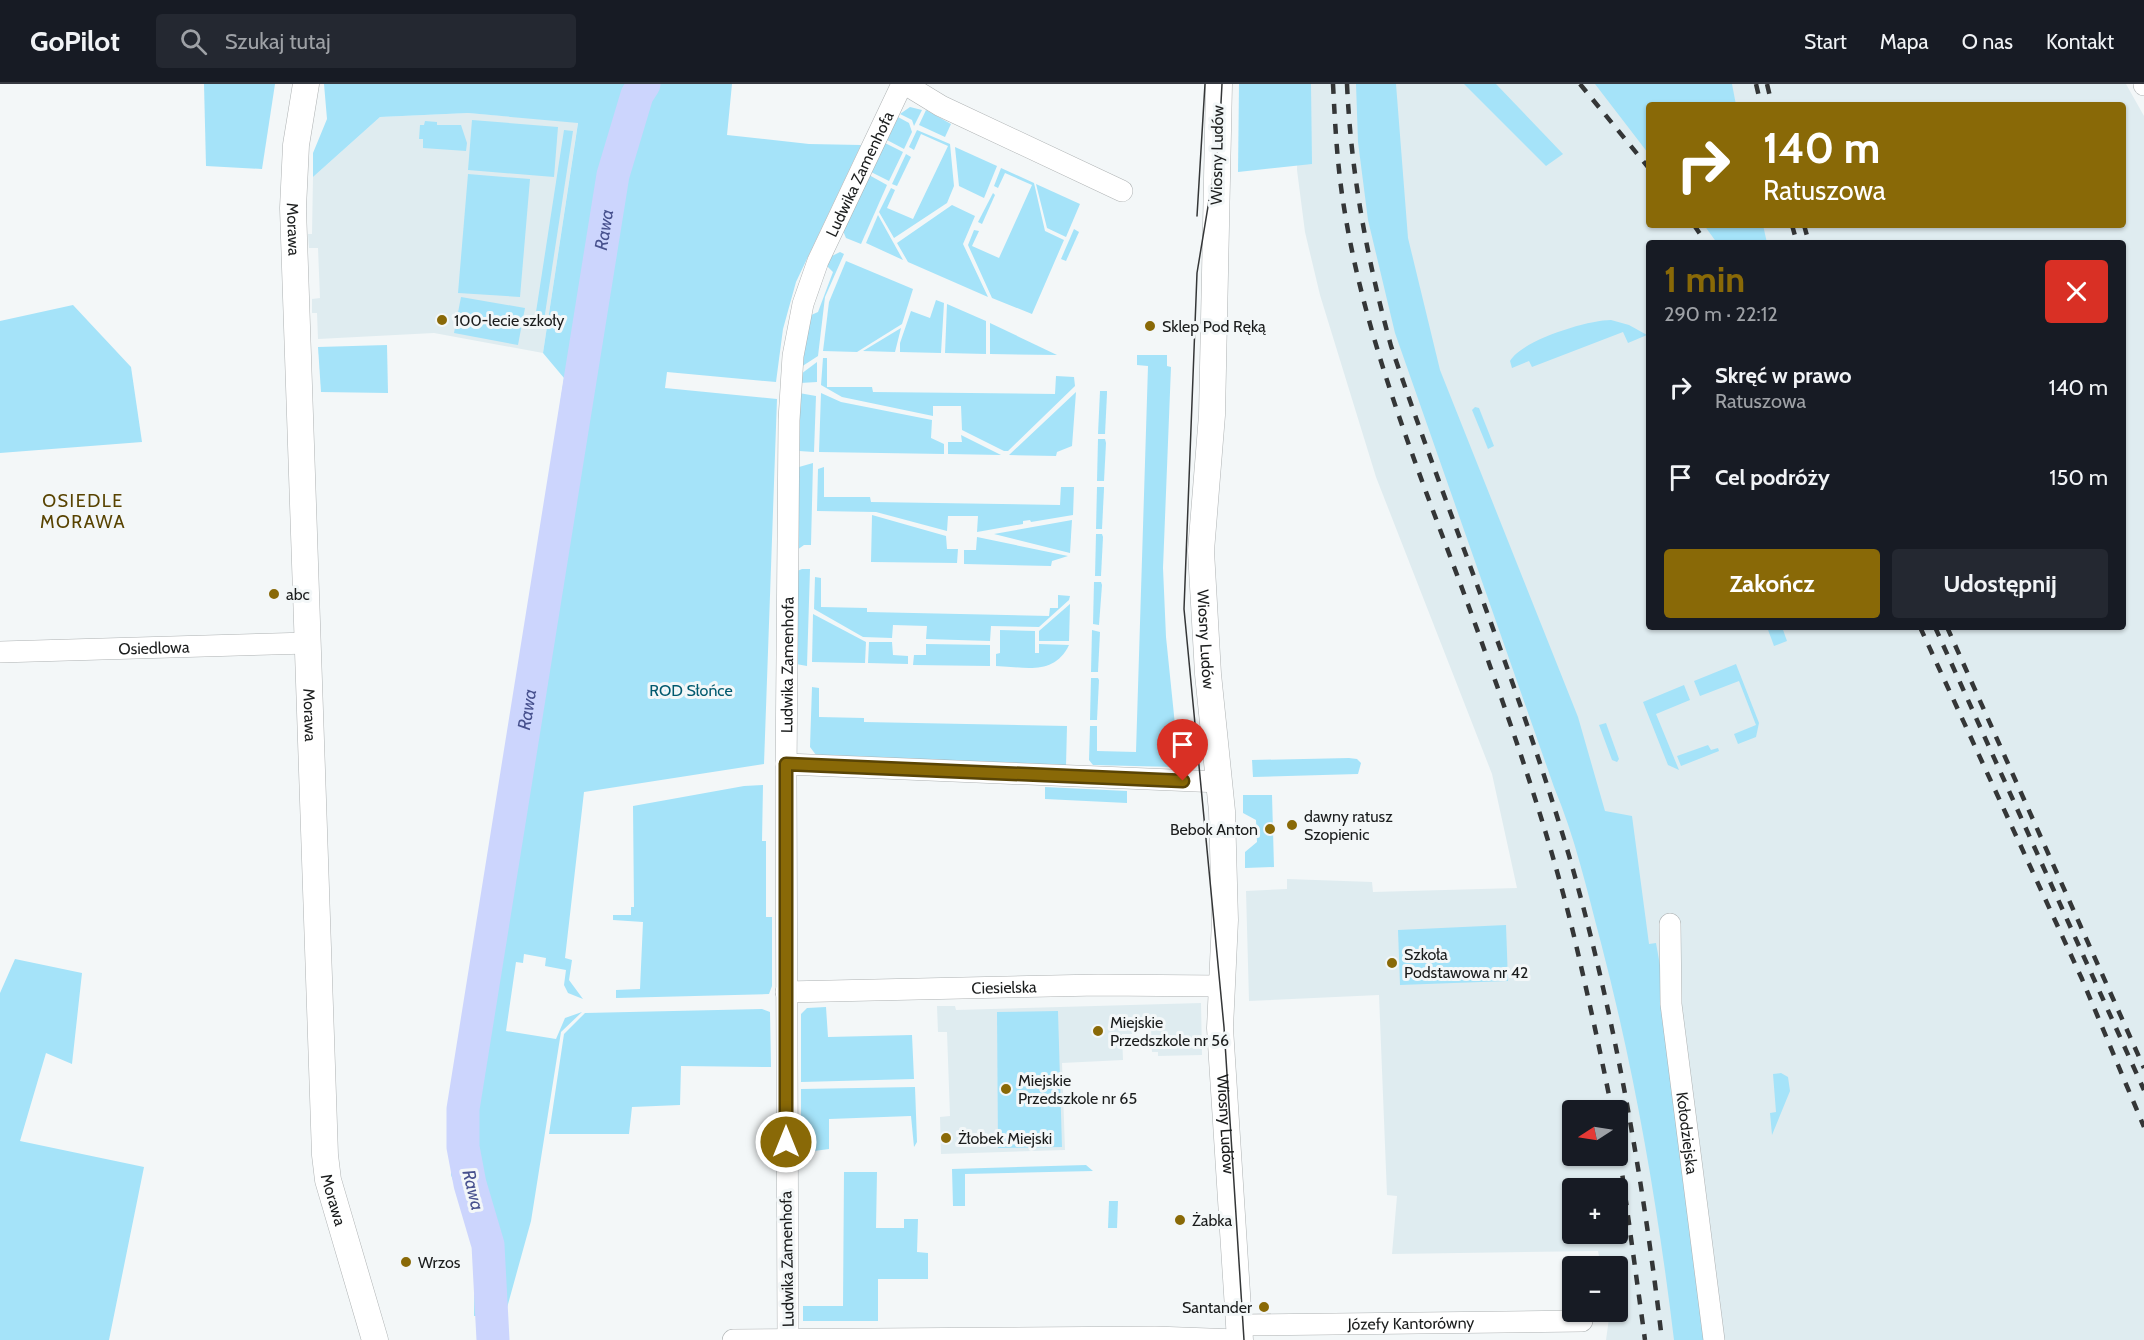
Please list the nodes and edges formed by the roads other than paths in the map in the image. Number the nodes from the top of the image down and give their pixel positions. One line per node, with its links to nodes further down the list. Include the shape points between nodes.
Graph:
1 (306, 84): 5 (street, Morawa, via 297,136 293,208)
2 (904, 84): 4 (street, via 940,106); 7 (street, Ludwika Zamenhofa, via 818,261 795,336 790,410)
3 (1219, 84): 8 (street, Wiosny Ludów, via 1212,415 1201,552 1208,674)
4 (1122, 191)
5 (309, 643): 6 (street, Osiedlowa); 14 (street, Morawa, via 325,1155 328,1180)
6 (0, 652)
7 (786, 764): 8 (street); 11 (street, Ludwika Zamenhofa)
8 (1220, 782): 10 (street, Wiosny Ludów, via 1226,900)
9 (1670, 924): 17 (street, Kołodziejska, via 1671,1004)
10 (1221, 986): 11 (street, Ciesielska); 13 (street, Wiosny Ludów, via 1220,1028)
11 (786, 992): 16 (street, Ludwika Zamenhofa)
12 (1562, 1322): 13 (street, Józefy Kantorówny)
13 (1239, 1335): 16 (street, Józefy Kantorówny)
14 (375, 1340)
15 (733, 1340): 16 (street, Józefy Kantorówny)
16 (788, 1340)
17 (1714, 1340)

